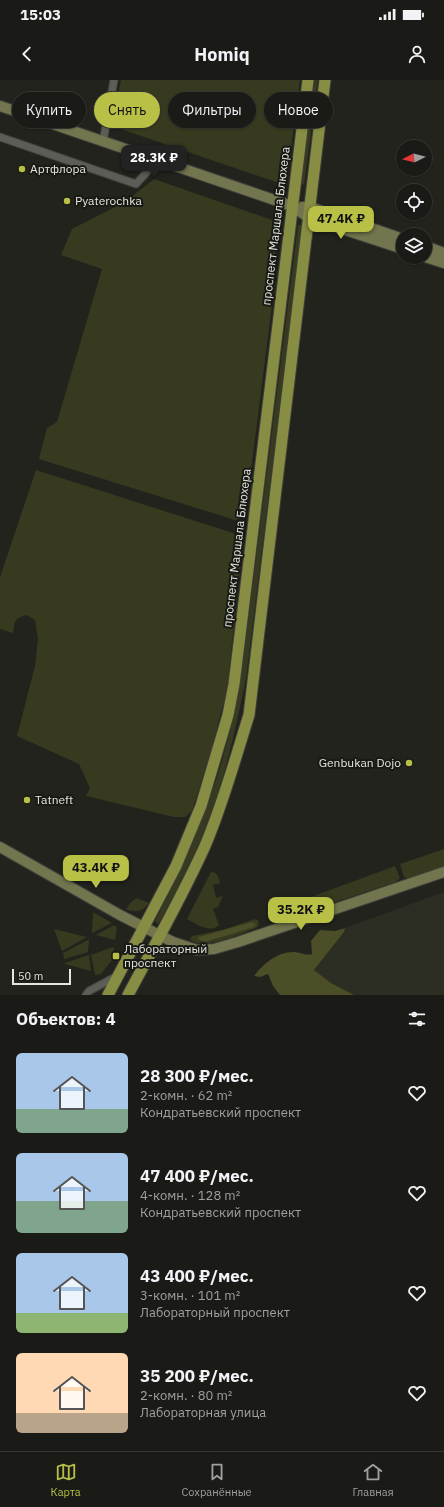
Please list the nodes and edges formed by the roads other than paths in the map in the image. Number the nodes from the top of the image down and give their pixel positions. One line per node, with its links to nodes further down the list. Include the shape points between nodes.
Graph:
1 (114, 80): 6 (street)
2 (308, 80): 8 (main road, проспект Маршала Блюхера)
3 (325, 80): 9 (main road)
4 (0, 106): 6 (street)
5 (0, 137): 7 (street, via 136,184)
6 (103, 142): 7 (street)
7 (158, 160): 8 (street)
8 (292, 206): 9 (street); 18 (main road, проспект Маршала Блюхера, via 235,676 228,715 201,806 176,866)
9 (309, 212): 10 (street); 11 (street); 19 (main road, via 249,715 206,844)
10 (396, 237)
11 (396, 246)
12 (432, 249): 13 (street)
13 (444, 253)
14 (432, 259): 15 (street)
15 (444, 263)
16 (0, 847): 18 (street)
17 (444, 872): 19 (street, via 214,949 197,950)
18 (144, 927): 19 (street); 20 (main road, проспект Маршала Блюхера)
19 (160, 935): 23 (main road)
20 (119, 975): 21 (street); 22 (main road, проспект Маршала Блюхера)
21 (86, 995)
22 (108, 995)
23 (128, 995)

